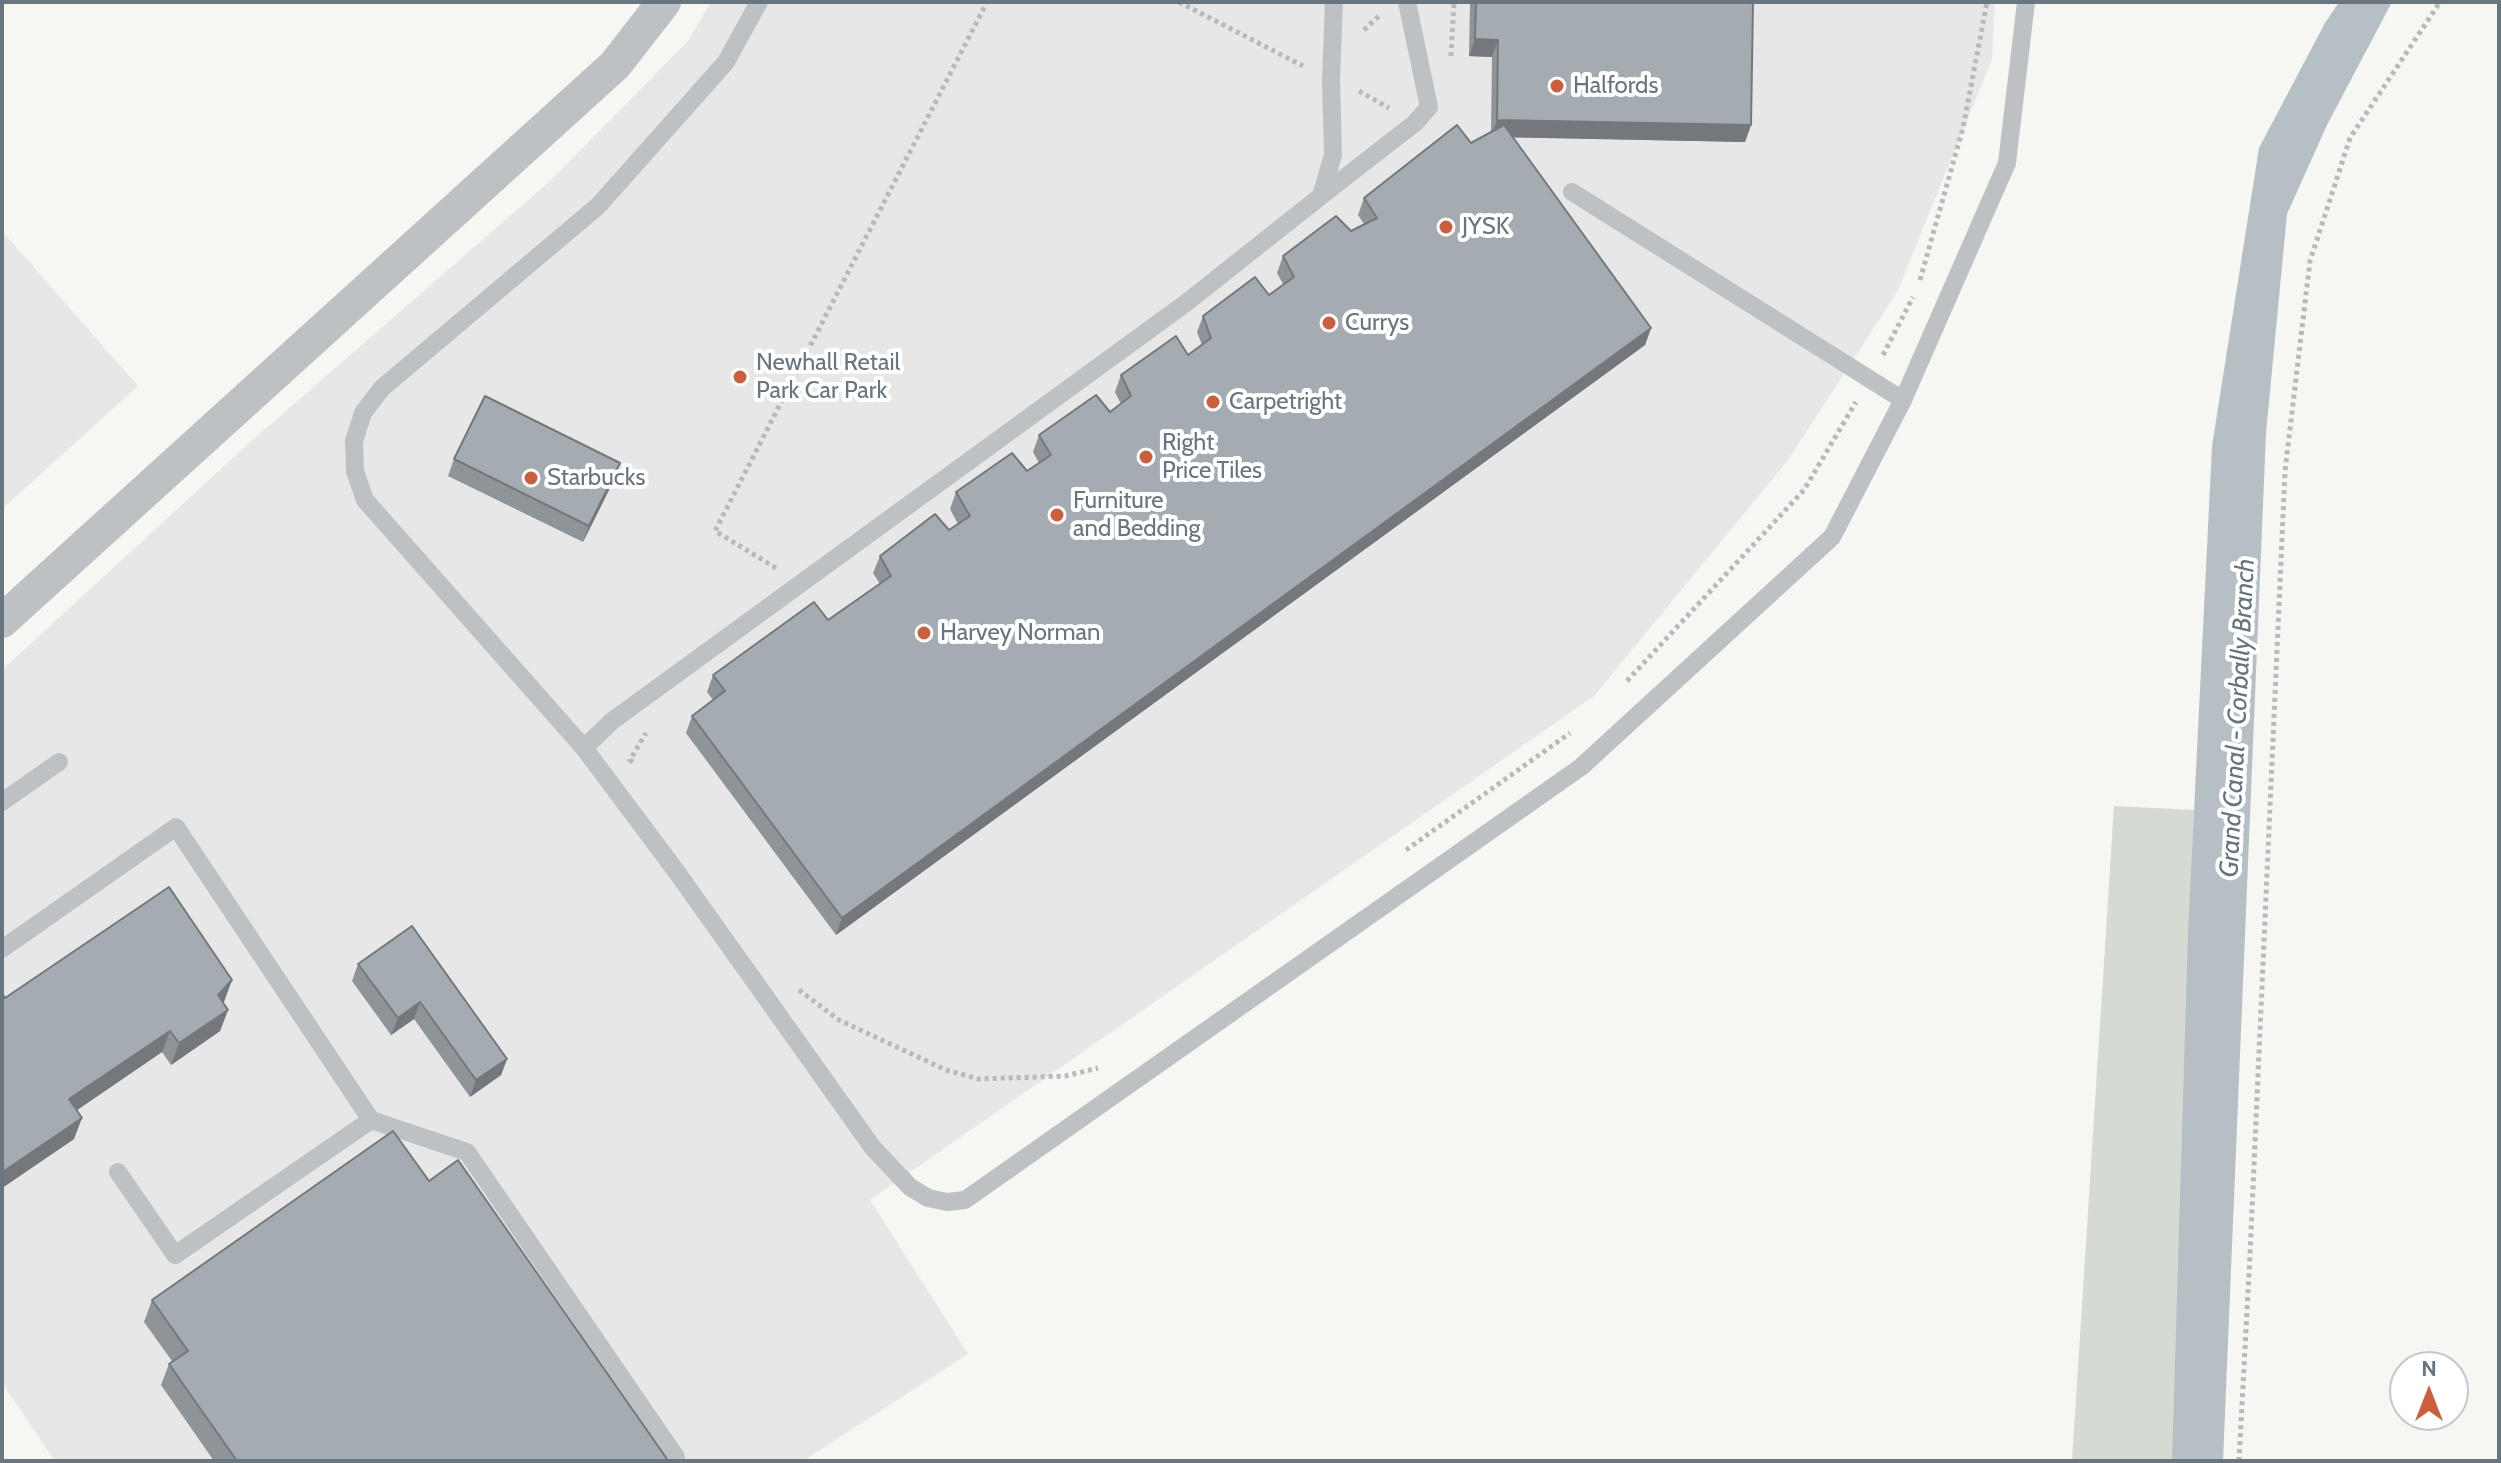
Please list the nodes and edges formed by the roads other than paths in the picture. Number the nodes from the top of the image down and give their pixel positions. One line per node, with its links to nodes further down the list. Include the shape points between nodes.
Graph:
1 (664, 2): 9 (street, via 615,65)
2 (759, 2): 10 (lane, via 726,62 598,206 382,388 363,413 354,441 355,471 365,500)
3 (1334, 2): 7 (lane, via 1333,155)
4 (1407, 2): 7 (lane, via 1429,107)
5 (2026, 2): 8 (lane, via 2007,163)
6 (1572, 192): 8 (lane)
7 (1321, 196): 10 (lane, via 1186,303 612,721)
8 (1903, 400): 10 (lane, via 1832,537 1581,767 965,1200 938,1200 910,1187 873,1148)
9 (5, 618)
10 (584, 748)
11 (59, 762): 12 (lane)
12 (2, 802)
13 (2, 949): 14 (lane, via 176,827)
14 (371, 1120): 15 (lane, via 175,1255); 16 (lane, via 467,1152)
15 (118, 1172)
16 (676, 1457)

